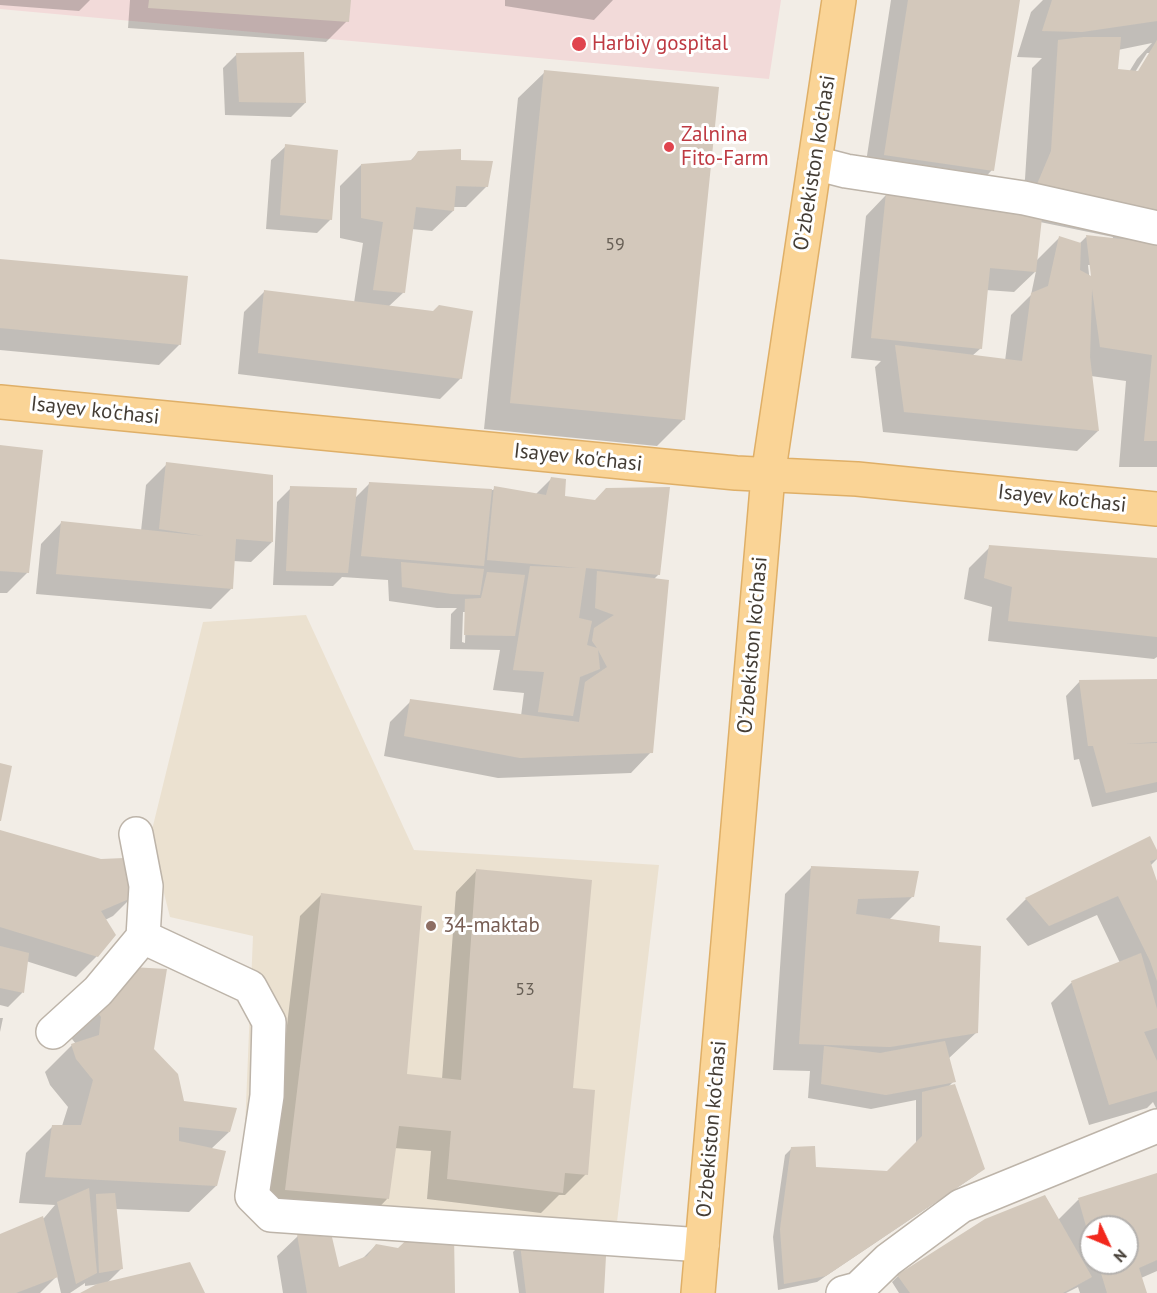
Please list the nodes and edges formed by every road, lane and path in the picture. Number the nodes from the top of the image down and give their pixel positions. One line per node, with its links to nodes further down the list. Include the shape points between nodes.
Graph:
1 (839, 0): 2 (main road, O'zbekiston ko'chasi)
2 (815, 163): 3 (lane, via 1024,198); 5 (main road, O'zbekiston ko'chasi)
3 (1157, 228)
4 (0, 402): 5 (main road, Isayev ko'chasi)
5 (768, 476): 6 (main road, Isayev ko'chasi, via 857,479); 11 (main road, O'zbekiston ko'chasi)
6 (1157, 509)
7 (136, 834): 8 (lane, via 146,886)
8 (142, 937): 9 (lane, via 98,991); 11 (lane, via 250,987 270,1022 267,1096 252,1196 271,1215)
9 (53, 1032)
10 (1157, 1126): 12 (lane, via 961,1206 888,1260)
11 (702, 1245): 13 (main road, O'zbekiston ko'chasi)
12 (854, 1292)
13 (698, 1293)

